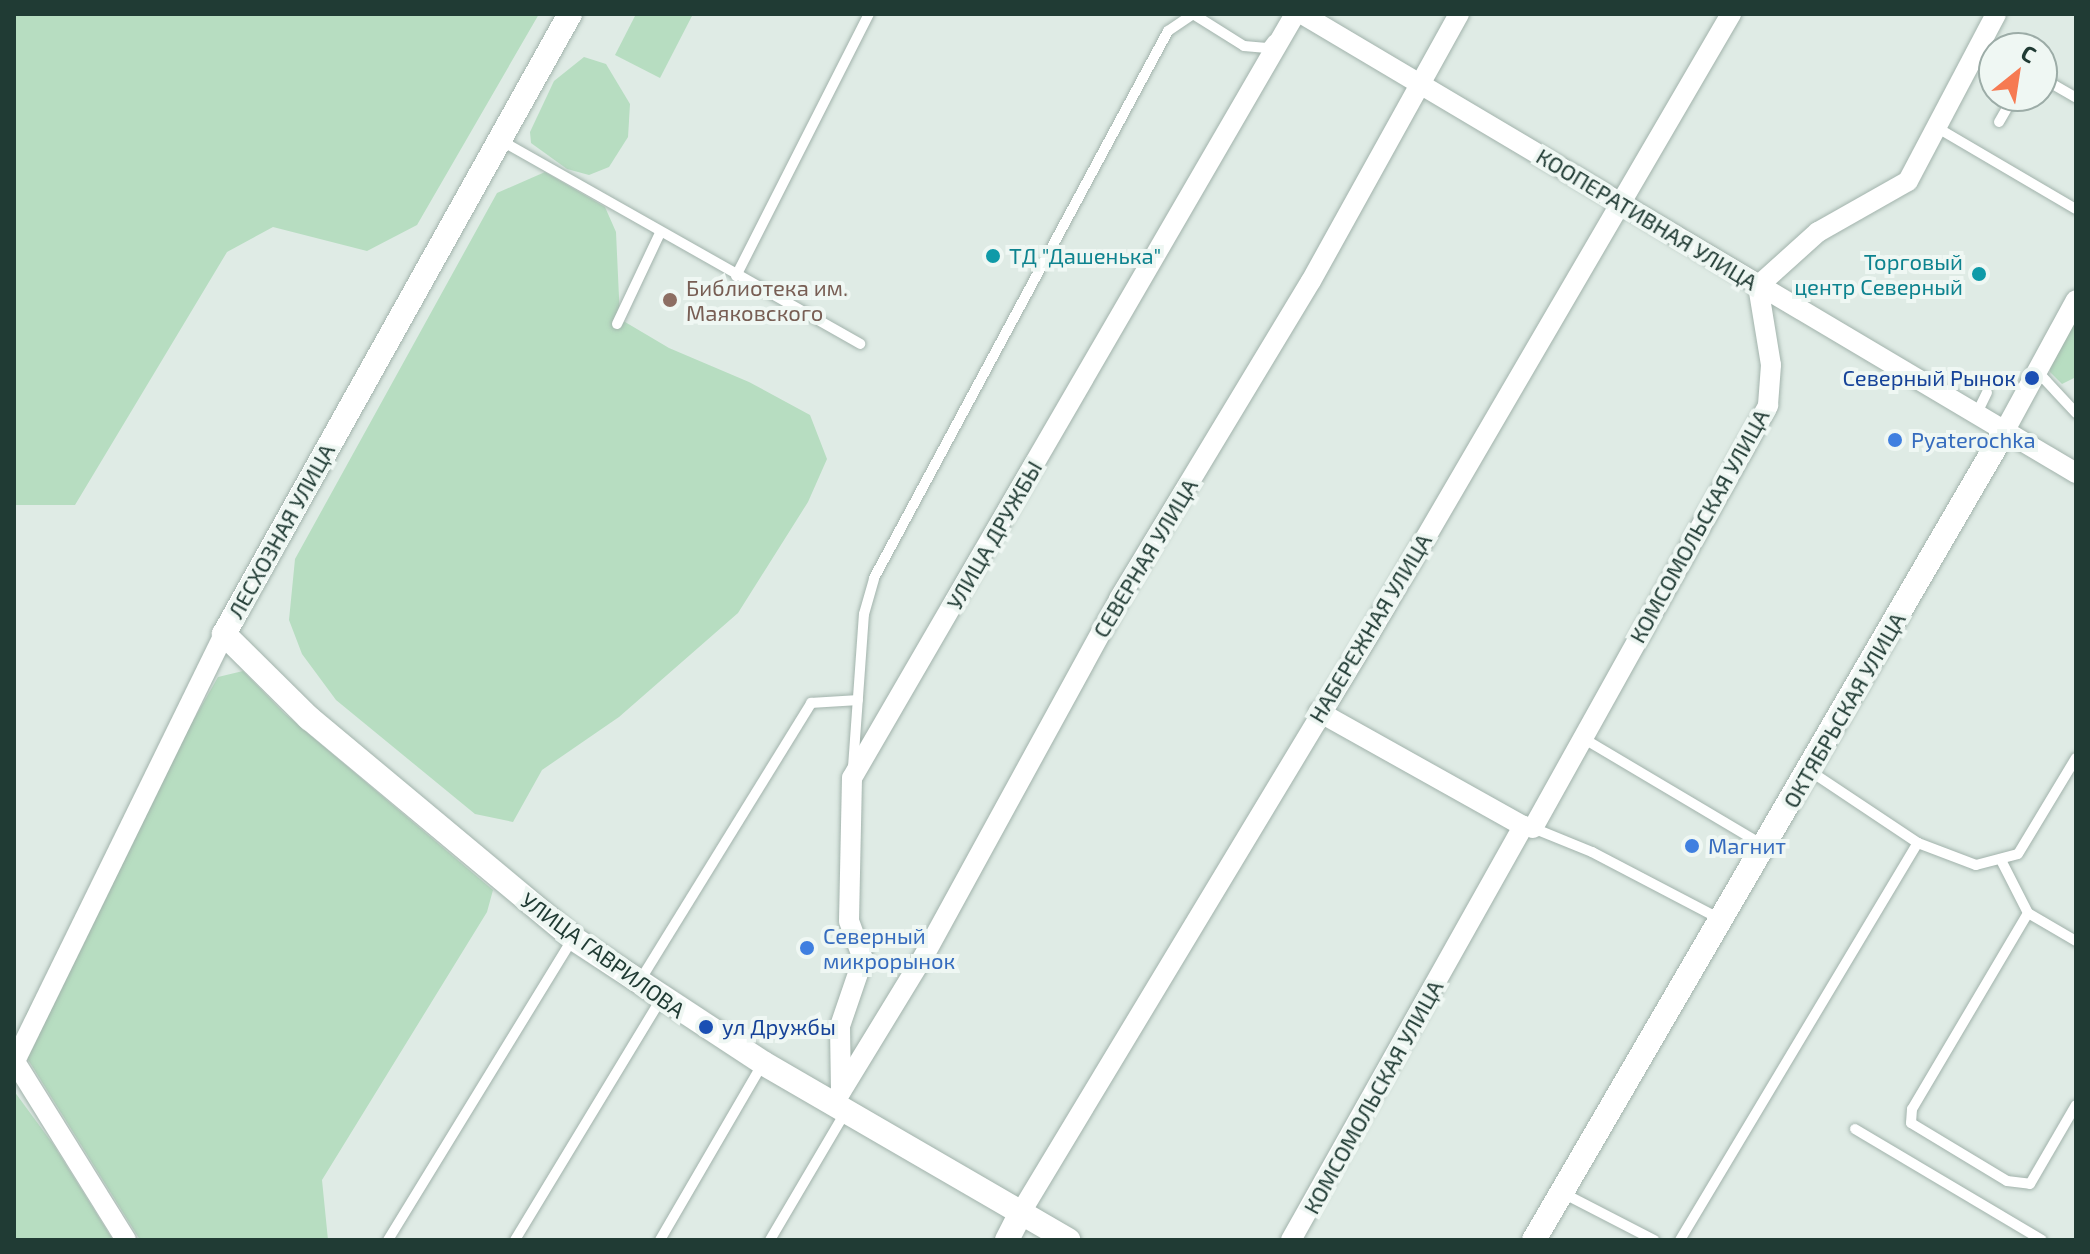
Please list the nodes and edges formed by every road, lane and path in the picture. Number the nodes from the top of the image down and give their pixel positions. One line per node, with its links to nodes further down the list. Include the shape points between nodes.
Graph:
1 (570, 14): 15 (street, ЛЕСХОЗНАЯ УЛИЦА)
2 (869, 14): 19 (lane)
3 (1193, 14): 4 (lane, via 1244,46 1267,48); 31 (lane, via 1168,31 874,578 864,614)
4 (1295, 14): 36 (street, УЛИЦА ДРУЖБЫ)
5 (1302, 14): 9 (street, КООПЕРАТИВНАЯ УЛИЦА)
6 (1459, 14): 9 (street, СЕВЕРНАЯ УЛИЦА)
7 (1731, 14): 16 (street, НАБЕРЕЖНАЯ УЛИЦА)
8 (1996, 14): 14 (street)
9 (1419, 81): 16 (street, КООПЕРАТИВНАЯ УЛИЦА); 49 (street, СЕВЕРНАЯ УЛИЦА, via 1311,281 1112,613)
10 (2058, 87): 11 (lane)
11 (2076, 98)
12 (2005, 112): 13 (lane)
13 (1999, 122)
14 (1936, 127): 17 (lane); 20 (street, via 1908,181 1818,232)
15 (500, 140): 18 (lane); 30 (street, ЛЕСХОЗНАЯ УЛИЦА)
16 (1621, 203): 20 (street, КООПЕРАТИВНАЯ УЛИЦА); 32 (street, НАБЕРЕЖНАЯ УЛИЦА)
17 (2076, 209)
18 (660, 233): 19 (lane); 22 (lane)
19 (736, 276): 23 (lane)
20 (1758, 286): 27 (street, КООПЕРАТИВНАЯ УЛИЦА); 33 (street, КОМСОМОЛЬСКАЯ УЛИЦА, via 1771,365 1768,405)
21 (2076, 300): 24 (street, ОКТЯБРЬСКАЯ УЛИЦА)
22 (617, 324)
23 (860, 344)
24 (2036, 370): 26 (lane); 28 (street, ОКТЯБРЬСКАЯ УЛИЦА)
25 (1987, 392): 27 (lane)
26 (2076, 413)
27 (1975, 416): 28 (street, КООПЕРАТИВНАЯ УЛИЦА)
28 (2004, 432): 29 (street, КООПЕРАТИВНАЯ УЛИЦА); 35 (street, ОКТЯБРЬСКАЯ УЛИЦА)
29 (2076, 473)
30 (224, 634): 43 (street, УЛИЦА ГАВРИЛОВА, via 309,718); 47 (street, ЛЕСХОЗНАЯ УЛИЦА)
31 (858, 700): 36 (lane); 45 (lane, via 811,703)
32 (1319, 712): 37 (street); 53 (street, НАБЕРЕЖНАЯ УЛИЦА)
33 (1581, 737): 37 (street, КОМСОМОЛЬСКАЯ УЛИЦА); 39 (lane)
34 (2076, 758): 40 (lane, via 2018,854)
35 (1810, 771): 38 (lane); 39 (street, ОКТЯБРЬСКАЯ УЛИЦА)
36 (852, 778): 49 (street, УЛИЦА ДРУЖБЫ, via 849,921 863,959 840,1026)
37 (1528, 827): 42 (lane); 61 (street, КОМСОМОЛЬСКАЯ УЛИЦА)
38 (1918, 843): 40 (lane, via 1962,863); 64 (lane)
39 (1764, 846): 42 (street, ОКТЯБРЬСКАЯ УЛИЦА)
40 (2002, 862): 41 (lane)
41 (2028, 913): 44 (lane); 50 (lane, via 1912,1109 1911,1123 2007,1181 2030,1184)
42 (1720, 920): 52 (street, ОКТЯБРЬСКАЯ УЛИЦА)
43 (573, 938): 45 (street, УЛИЦА ГАВРИЛОВА); 55 (lane)
44 (2076, 941)
45 (638, 984): 46 (street, УЛИЦА ГАВРИЛОВА)
46 (661, 999): 48 (street, УЛИЦА ГАВРИЛОВА); 56 (lane)
47 (14, 1060): 54 (street, ЛЕСХОЗНАЯ УЛИЦА)
48 (763, 1063): 49 (street, УЛИЦА ГАВРИЛОВА); 57 (lane)
49 (841, 1101): 53 (street, УЛИЦА ГАВРИЛОВА); 58 (lane)
50 (2076, 1105)
51 (1855, 1129): 65 (lane)
52 (1561, 1192): 62 (street, ОКТЯБРЬСКАЯ УЛИЦА); 63 (lane)
53 (1021, 1212): 59 (street, НАБЕРЕЖНАЯ УЛИЦА); 60 (street, УЛИЦА ГАВРИЛОВА)
54 (126, 1240)
55 (388, 1240)
56 (515, 1240)
57 (660, 1240)
58 (770, 1240)
59 (1007, 1240)
60 (1068, 1240)
61 (1291, 1240)
62 (1534, 1240)
63 (1654, 1240)
64 (1680, 1240)
65 (2042, 1240)

